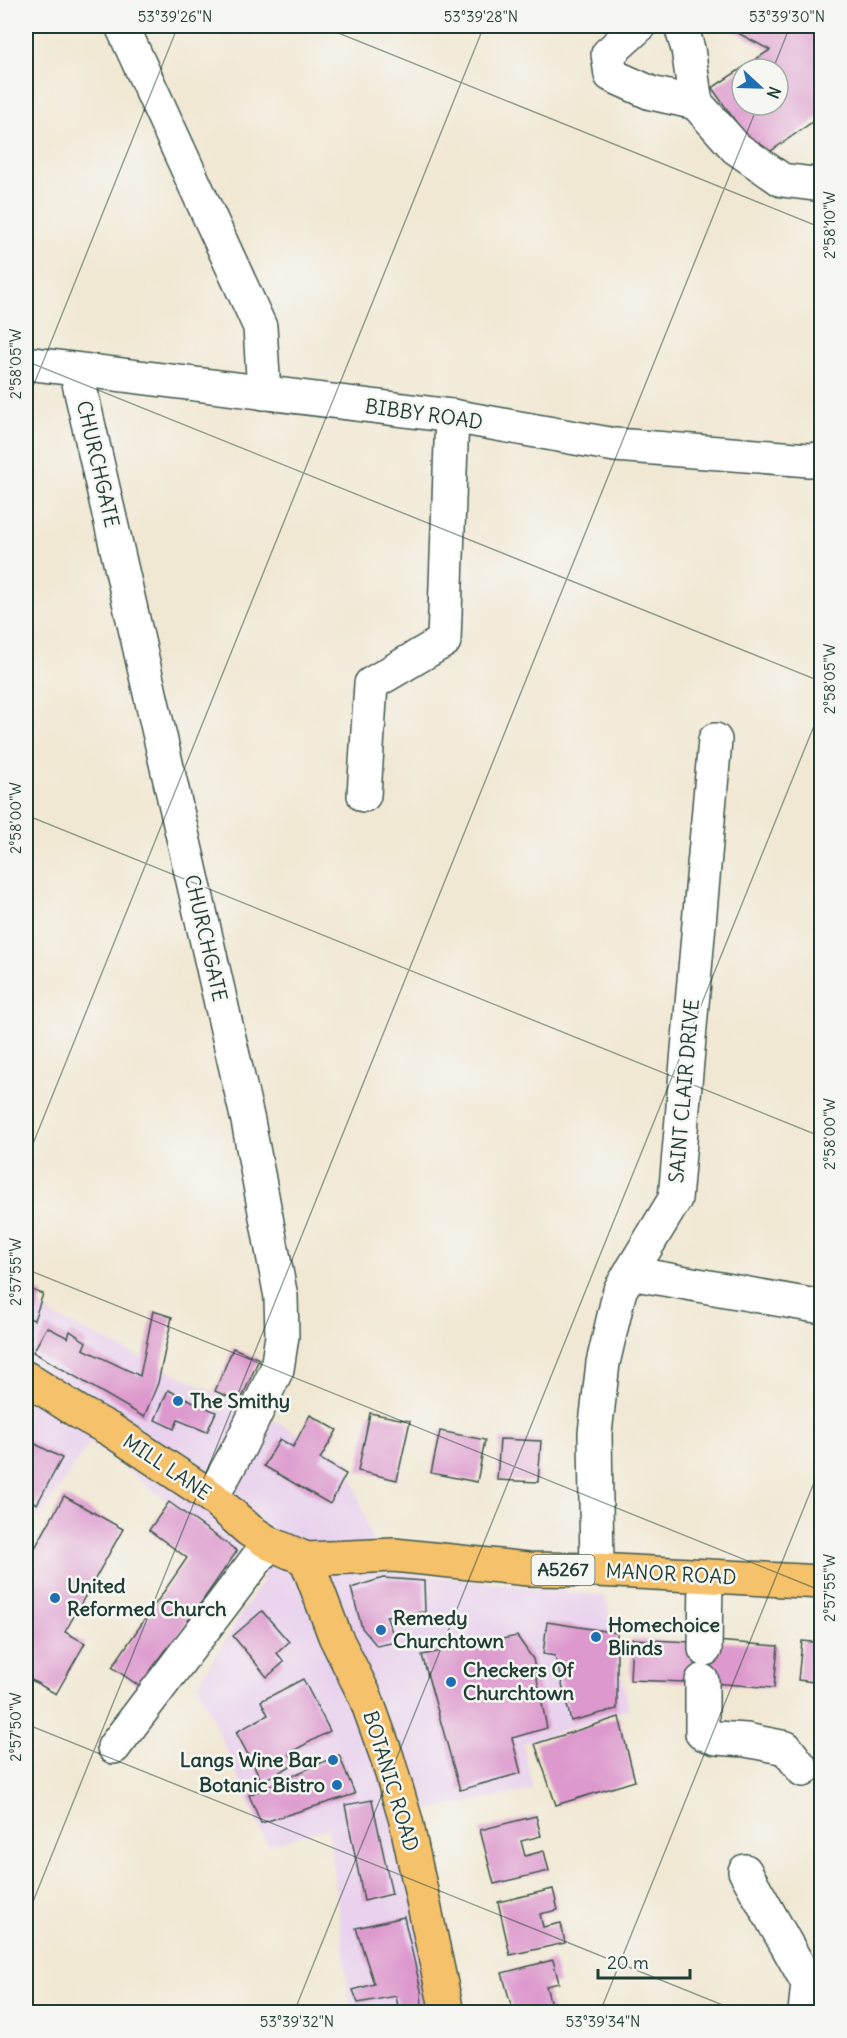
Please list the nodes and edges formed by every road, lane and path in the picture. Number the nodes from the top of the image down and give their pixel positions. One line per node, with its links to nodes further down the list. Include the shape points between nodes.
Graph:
1 (122, 26): 8 (street, via 260,327)
2 (639, 26): 4 (street, via 608,54 611,75 651,93)
3 (681, 26): 4 (street)
4 (696, 104): 5 (street, via 736,148 783,180)
5 (822, 185)
6 (26, 363): 7 (street, BIBBY ROAD)
7 (76, 370): 8 (street, BIBBY ROAD); 16 (street, CHURCHGATE, via 248,1121 281,1298 282,1336 277,1369)
8 (264, 393): 9 (street, BIBBY ROAD)
9 (452, 416): 10 (street, BIBBY ROAD, via 615,445); 12 (street, via 444,641 371,684)
10 (822, 459)
11 (715, 740): 13 (street, SAINT CLAIR DRIVE, via 675,1199)
12 (364, 795)
13 (630, 1274): 14 (street); 19 (street, SAINT CLAIR DRIVE, via 620,1290 603,1363 595,1433)
14 (822, 1306)
15 (26, 1378): 16 (main road, MILL LANE / A5267)
16 (212, 1497): 17 (main road, MILL LANE / A5267)
17 (269, 1543): 18 (main road, MILL LANE / A5267); 24 (street)
18 (306, 1558): 19 (main road, MANOR ROAD / A5267, via 394,1555 528,1569); 27 (main road, BOTANIC ROAD, via 387,1757 406,1821)
19 (597, 1570): 20 (main road, MANOR ROAD / A5267)
20 (706, 1576): 21 (main road, MANOR ROAD / A5267); 22 (street)
21 (822, 1582)
22 (705, 1649)
23 (702, 1681): 25 (street, via 702,1733 786,1748)
24 (114, 1747)
25 (802, 1770)
26 (745, 1871): 28 (street, via 808,1983)
27 (447, 2013)
28 (805, 2013)

